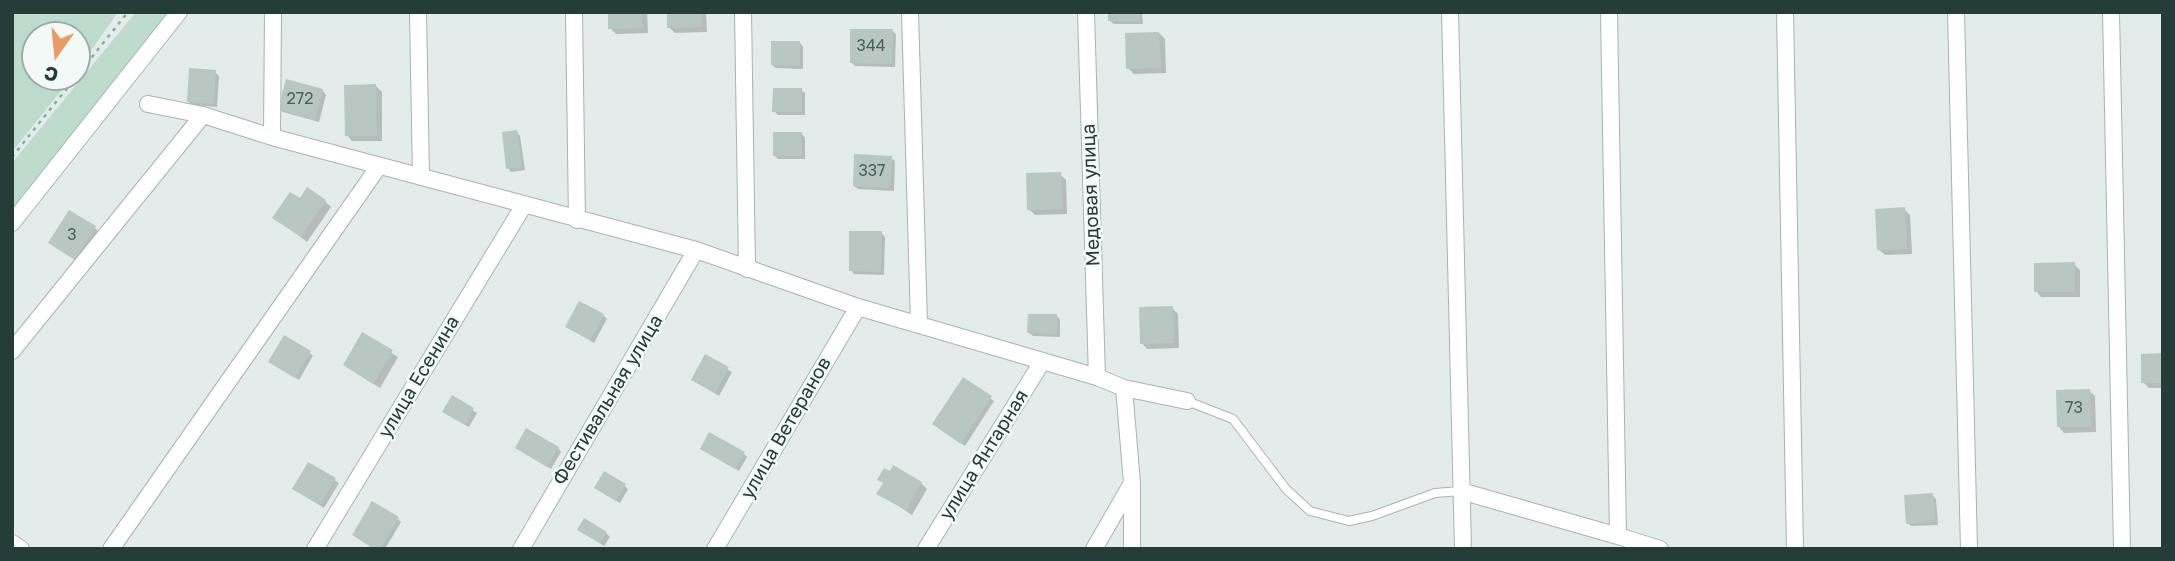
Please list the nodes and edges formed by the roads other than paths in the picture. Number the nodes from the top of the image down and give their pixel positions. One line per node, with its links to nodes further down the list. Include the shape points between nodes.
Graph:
1 (178, 12): 20 (street)
2 (273, 12): 15 (street)
3 (418, 12): 17 (street)
4 (574, 12): 19 (street)
5 (743, 12): 22 (street)
6 (911, 12): 24 (street)
7 (1086, 12): 27 (street, Медовая улица)
8 (1450, 12): 31 (street)
9 (1609, 12): 32 (street)
10 (1785, 12): 44 (street)
11 (1956, 12): 45 (street)
12 (2111, 12): 46 (street)
13 (148, 104): 14 (street)
14 (203, 114): 15 (street); 25 (street)
15 (272, 137): 16 (street)
16 (379, 166): 17 (street); 35 (street)
17 (421, 177): 18 (street)
18 (524, 205): 19 (street); 36 (street, улица Есенина)
19 (578, 220): 21 (street)
20 (12, 223)
21 (696, 250): 22 (street); 37 (street, Фестивальная улица)
22 (747, 269): 23 (street)
23 (858, 307): 24 (street); 38 (street, улица Ветеранов)
24 (919, 324): 26 (street)
25 (12, 351)
26 (1042, 362): 27 (street); 39 (street, улица Янтарная)
27 (1097, 377): 28 (street)
28 (1124, 388): 29 (street); 30 (street)
29 (1187, 401): 31 (lane, via 1233,419 1286,489 1310,511 1349,521 1435,493)
30 (1132, 483): 40 (street); 41 (street)
31 (1461, 491): 32 (street); 42 (street)
32 (1618, 536): 43 (street)
33 (12, 543): 34 (street)
34 (21, 549)
35 (111, 549)
36 (314, 549)
37 (520, 549)
38 (715, 549)
39 (926, 549)
40 (1094, 549)
41 (1132, 549)
42 (1463, 549)
43 (1660, 549)
44 (1795, 549)
45 (1969, 549)
46 (2122, 549)

